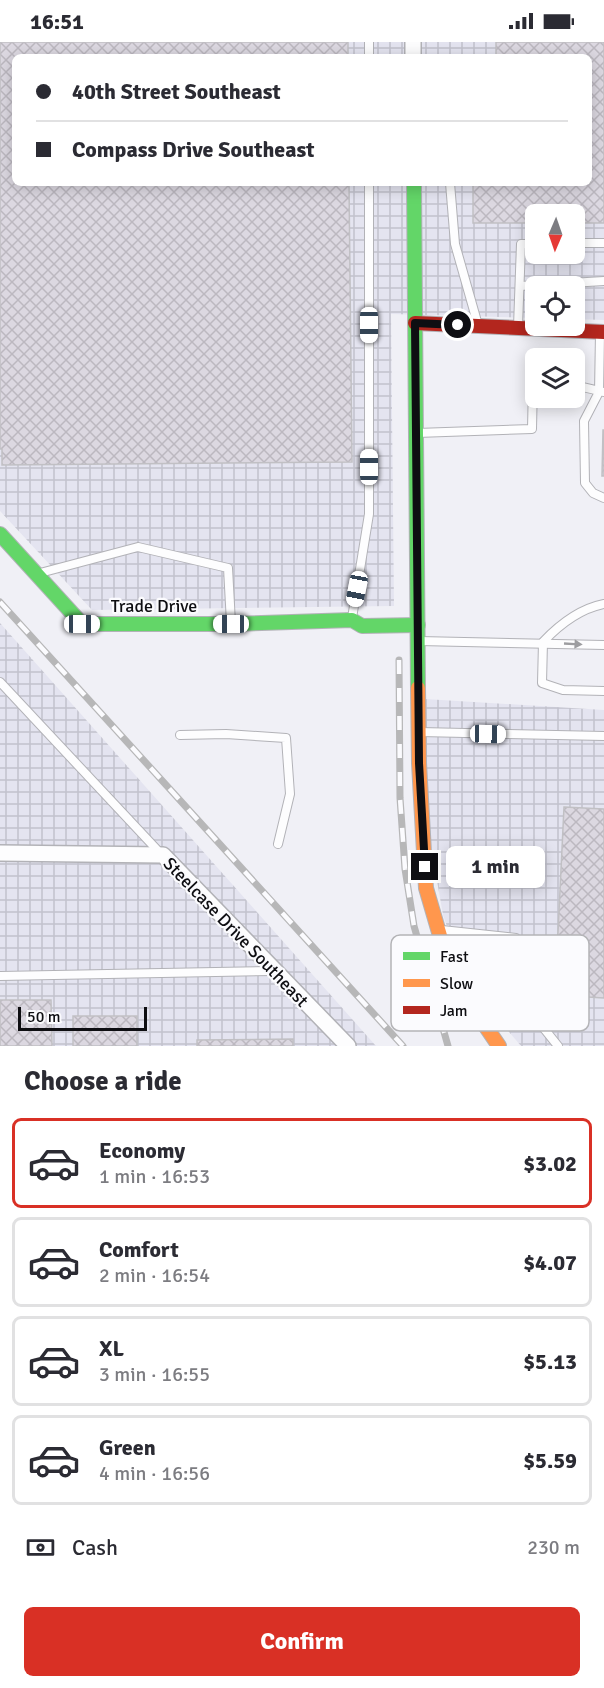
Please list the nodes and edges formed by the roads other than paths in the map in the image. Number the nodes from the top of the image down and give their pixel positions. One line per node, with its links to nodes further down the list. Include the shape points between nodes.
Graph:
1 (369, 186): 21 (lane, via 369,514)
2 (414, 186): 9 (street)
3 (450, 186): 10 (lane, via 455,244)
4 (585, 243): 5 (lane)
5 (604, 243)
6 (525, 244): 8 (lane, via 521,244)
7 (604, 280): 8 (lane)
8 (520, 286): 11 (lane)
9 (415, 323): 10 (street); 16 (street)
10 (479, 326): 11 (street)
11 (518, 328): 12 (street)
12 (602, 332): 14 (lane)
13 (585, 388): 14 (lane)
14 (601, 392): 17 (lane, via 584,421 585,483)
15 (534, 408): 16 (lane, via 532,429)
16 (416, 434): 23 (street)
17 (604, 498)
18 (0, 534): 19 (street, Trade Drive)
19 (36, 574): 22 (street, Trade Drive, via 82,624); 22 (lane, via 138,547 228,568)
20 (604, 604): 25 (lane, via 590,607 558,626)
21 (351, 620): 22 (street, Trade Drive); 23 (street, Trade Drive, via 363,626)
22 (231, 624)
23 (418, 624): 24 (street)
24 (418, 641): 25 (lane); 29 (street)
25 (543, 642): 26 (lane, one-way to 26); 28 (lane, via 542,682 562,690)
26 (604, 645)
27 (0, 682): 34 (lane)
28 (604, 691)
29 (419, 732): 31 (lane); 35 (street, via 426,888)
30 (180, 735): 32 (lane, via 286,738 290,794)
31 (604, 736)
32 (278, 844)
33 (0, 853): 34 (street, Steelcase Drive Southeast)
34 (163, 855): 38 (street, Steelcase Drive Southeast)
35 (438, 930): 36 (street); 37 (lane)
36 (439, 935)
37 (487, 935)
38 (273, 971): 39 (lane); 42 (street, Steelcase Drive Southeast)
39 (0, 975)
40 (489, 1031): 43 (street)
41 (546, 1031): 44 (lane)
42 (348, 1046)
43 (499, 1046)
44 (558, 1046)

